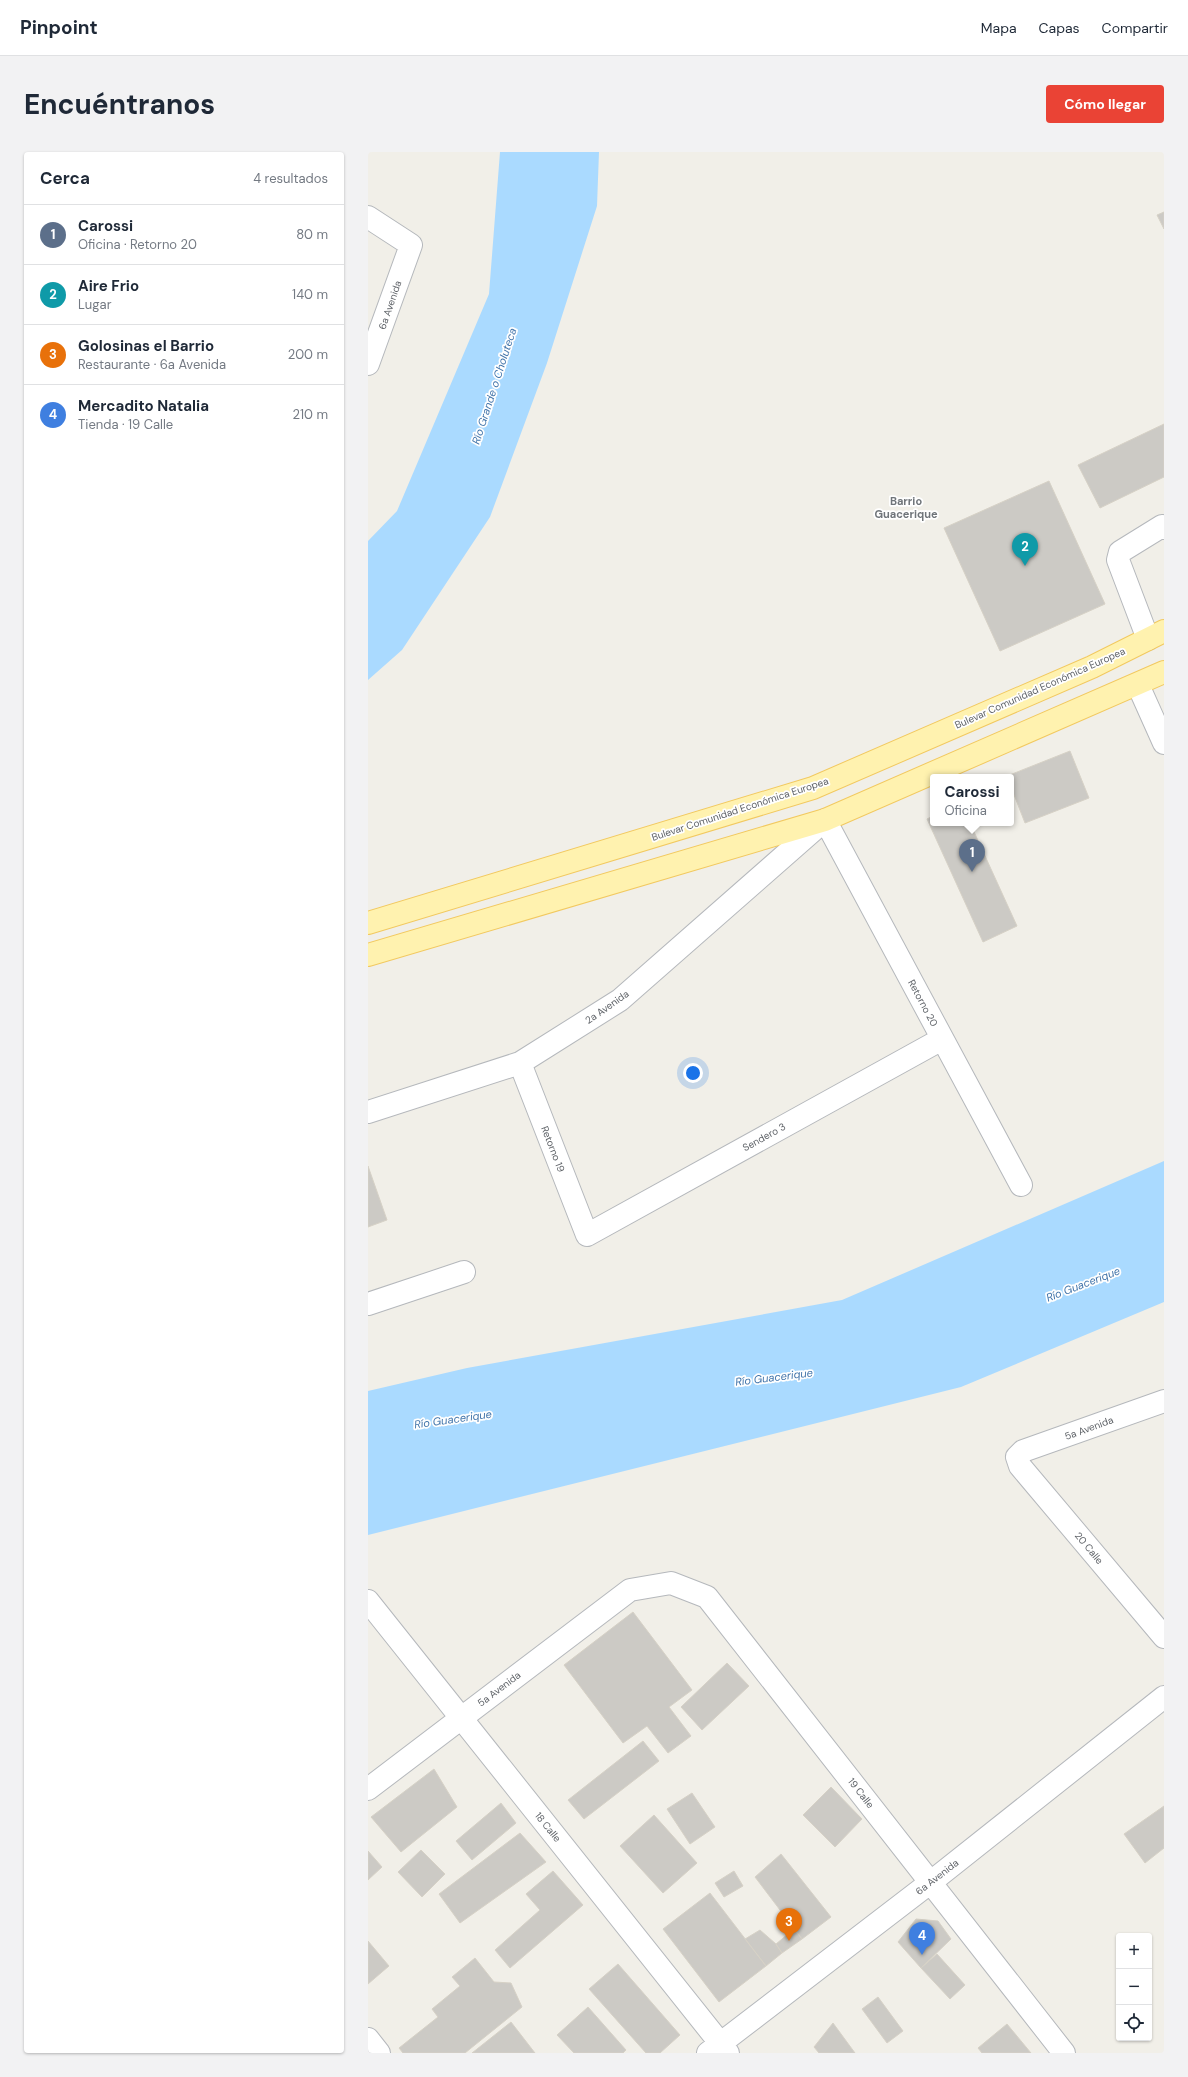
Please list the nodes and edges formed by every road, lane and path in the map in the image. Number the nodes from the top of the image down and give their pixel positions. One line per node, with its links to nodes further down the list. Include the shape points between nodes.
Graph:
1 (368, 217): 2 (street, 6a Avenida, via 411,245)
2 (368, 364)
3 (1164, 528): 4 (street, via 1162,526 1120,552 1118,560)
4 (1156, 635): 11 (main road, Bulevar Comunidad Económica Europea, via 1092,667 813,788)
5 (1164, 672): 6 (main road)
6 (1138, 685): 7 (street); 8 (main road)
7 (1164, 743)
8 (932, 774)
9 (930, 775): 10 (main road)
10 (825, 820): 12 (main road); 13 (street, Retorno 20); 14 (street, 2a Avenida, via 620,1000)
11 (368, 923)
12 (368, 955)
13 (942, 1039): 16 (street, Retorno 20); 17 (street, Sendero 3)
14 (520, 1063): 15 (street, 2a Avenida); 17 (street, Retorno 19)
15 (368, 1112)
16 (1021, 1185)
17 (587, 1235)
18 (464, 1272): 19 (street)
19 (368, 1304)
20 (1164, 1401): 21 (street, 5a Avenida, via 1023,1451)
21 (1017, 1457): 24 (street, 20 Calle, via 1020,1466)
22 (630, 1590): 26 (street, 5a Avenida); 28 (street, 19 Calle, via 672,1582 707,1597)
23 (368, 1602): 26 (street, 18 Calle)
24 (1164, 1637)
25 (1164, 1697): 28 (street, 6a Avenida)
26 (461, 1718): 27 (street, 5a Avenida); 30 (street, 18 Calle)
27 (368, 1789)
28 (931, 1882): 30 (street, 6a Avenida); 32 (street, 19 Calle)
29 (368, 2039): 31 (street)
30 (719, 2050)
31 (379, 2053)
32 (1064, 2053)

